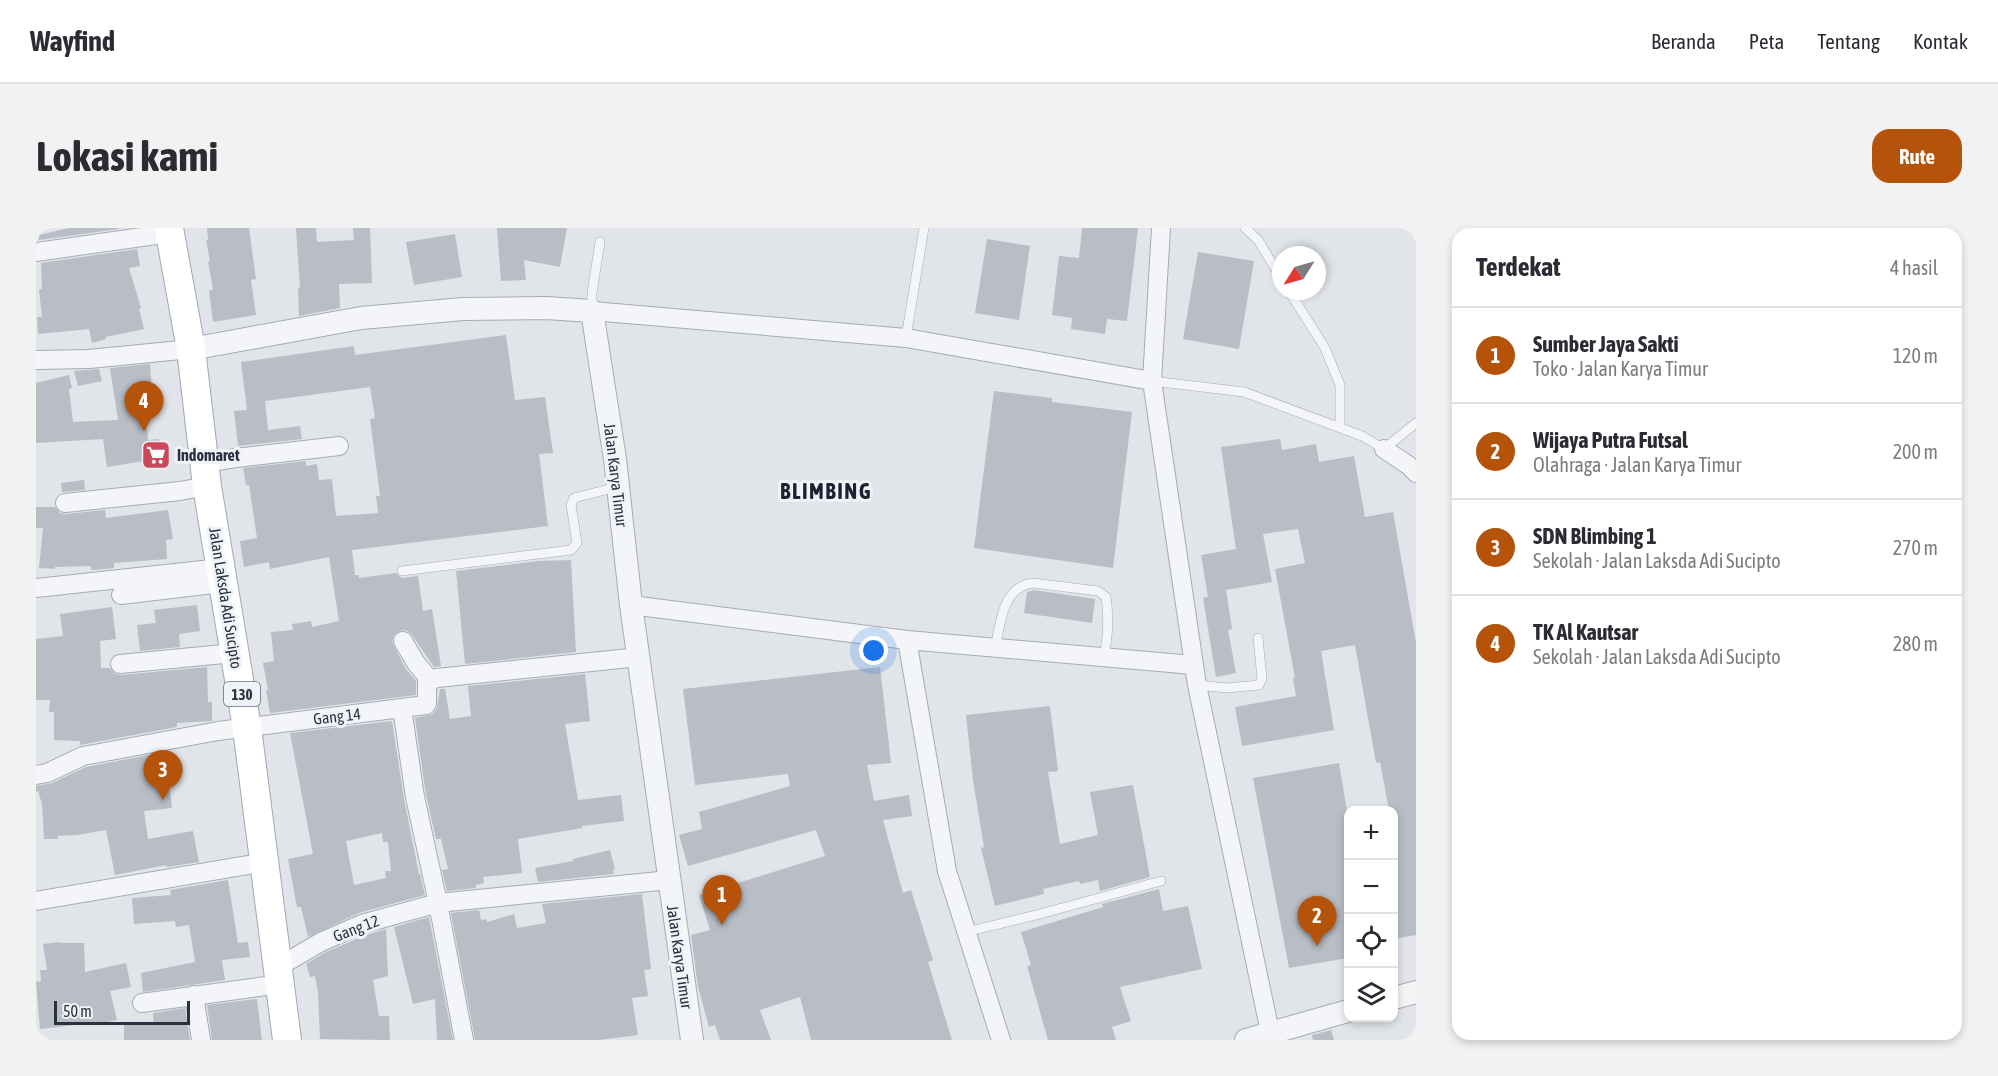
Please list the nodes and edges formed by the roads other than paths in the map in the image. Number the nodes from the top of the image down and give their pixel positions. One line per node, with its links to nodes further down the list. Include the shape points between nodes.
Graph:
1 (924, 228): 10 (lane)
2 (1161, 228): 13 (street)
3 (1245, 228): 7 (lane)
4 (169, 230): 6 (street); 11 (main road, Jalan Laksda Adi Sucipto / 130)
5 (600, 242): 9 (lane)
6 (36, 252)
7 (1272, 263)
8 (1295, 300): 15 (lane, via 1325,348 1340,385)
9 (592, 311): 10 (street); 11 (street, via 463,309 361,318); 20 (street, Jalan Karya Timur)
10 (906, 338): 13 (street)
11 (191, 349): 12 (street); 19 (main road, Jalan Laksda Adi Sucipto / 130)
12 (36, 360)
13 (1152, 381): 15 (lane, via 1244,392); 35 (street)
14 (1416, 423): 17 (lane)
15 (1340, 428): 17 (lane)
16 (339, 446): 19 (street, via 236,458)
17 (1384, 449): 18 (street)
18 (1416, 473)
19 (206, 475): 21 (street, via 180,491); 23 (main road, Jalan Laksda Adi Sucipto / 130)
20 (618, 487): 22 (lane, via 574,498 571,505 578,543 571,550); 26 (street, Jalan Karya Timur)
21 (65, 502)
22 (402, 571)
23 (222, 575): 24 (street); 25 (street); 31 (main road, Jalan Laksda Adi Sucipto / 130)
24 (36, 588)
25 (121, 595)
26 (631, 605): 28 (street); 32 (street, Jalan Karya Timur)
27 (1258, 638): 37 (lane, via 1262,678 1259,685)
28 (907, 640): 30 (street); 46 (street, via 947,872)
29 (403, 641): 36 (street)
30 (995, 648): 33 (street); 33 (lane, via 1009,597 1023,584 1034,583 1098,591 1106,597)
31 (234, 653): 34 (street); 39 (main road, Jalan Laksda Adi Sucipto / 130)
32 (639, 657): 36 (street); 42 (street, Jalan Karya Timur)
33 (1104, 657): 35 (street)
34 (120, 664)
35 (1193, 664): 37 (street)
36 (430, 680): 38 (street, Gang 14, via 426,682 428,703)
37 (1197, 686): 53 (street)
38 (402, 708): 39 (street, Gang 14); 45 (street, via 415,797)
39 (248, 728): 40 (street, Gang 14, via 83,756); 41 (main road, Jalan Laksda Adi Sucipto / 130)
40 (36, 775)
41 (266, 862): 44 (street); 47 (main road, Jalan Laksda Adi Sucipto / 130)
42 (670, 880): 45 (street, Gang 12); 57 (street, Jalan Karya Timur)
43 (1161, 881): 46 (lane)
44 (36, 901)
45 (438, 903): 47 (street, Gang 12, via 362,924 321,942); 56 (street)
46 (966, 932): 58 (street)
47 (279, 975): 49 (street); 55 (main road, Jalan Laksda Adi Sucipto / 130)
48 (1416, 992): 50 (street)
49 (194, 995): 51 (street); 54 (street)
50 (1398, 997)
51 (142, 1002)
52 (1344, 1012): 53 (street)
53 (1270, 1032): 59 (street)
54 (201, 1040)
55 (287, 1040)
56 (464, 1040)
57 (692, 1040)
58 (1001, 1040)
59 (1246, 1040)

